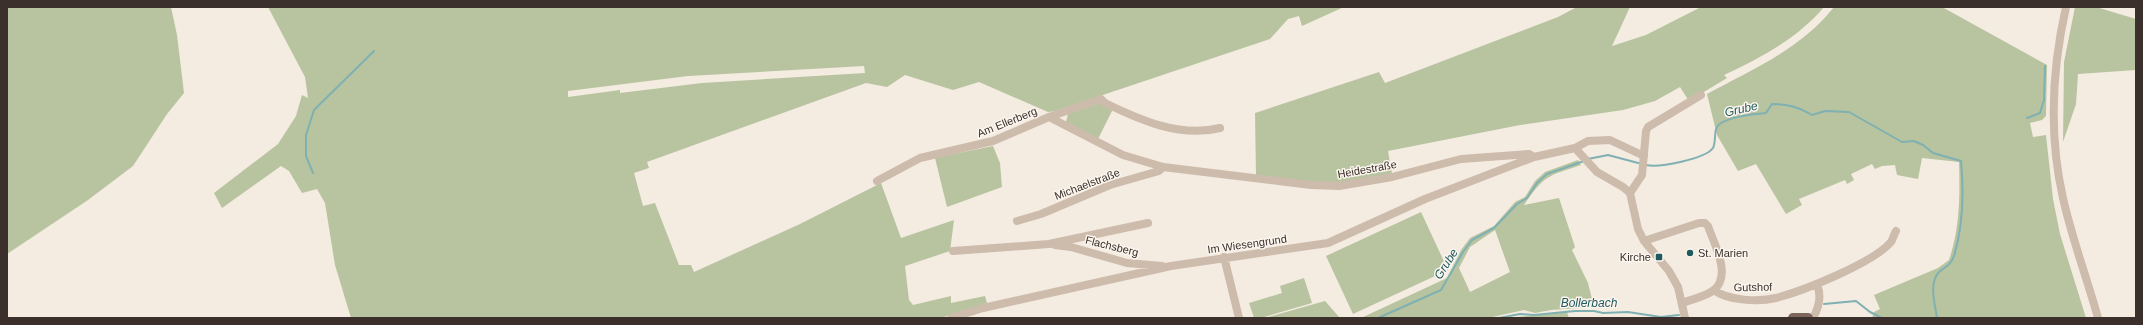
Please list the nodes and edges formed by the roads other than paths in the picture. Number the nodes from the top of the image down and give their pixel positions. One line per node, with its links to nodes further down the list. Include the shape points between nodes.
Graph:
1 (2066, 7): 28 (street, via 2056,62 2054,127 2063,196)
2 (1701, 95): 7 (street, via 1648,127)
3 (1049, 117): 4 (street, Am Ellerberg, via 1101,99 1141,121 1169,128 1203,132); 8 (street, Heidestraße, via 1123,155); 9 (street, Am Ellerberg, via 992,141 920,158)
4 (1220, 128)
5 (1575, 148): 6 (street, Heidestraße); 7 (street, Heidestraße, via 1588,141 1610,140); 10 (street, via 1588,165)
6 (1534, 157): 8 (street, Heidestraße, via 1529,154 1461,159 1392,177 1339,186 1311,185); 17 (street, Im Wiesengrund, via 1425,199 1328,243)
7 (1643, 158): 10 (street, via 1640,180)
8 (1163, 167): 11 (street, Michaelstraße, via 1159,171 1110,186)
9 (877, 181)
10 (1630, 193): 14 (street, via 1638,228)
11 (1017, 221)
12 (1148, 223): 15 (street, Flachsberg)
13 (1896, 231): 19 (street, Gutshof, via 1881,251)
14 (1644, 241): 20 (street, via 1705,223 1721,264 1721,278); 21 (street, via 1669,271 1678,287)
15 (1048, 244): 16 (street, Flachsberg); 18 (street, Flachsberg, via 1071,247 1127,263)
16 (953, 251)
17 (1224, 257): 18 (street, Im Wiesengrund); 23 (street)
18 (1171, 266): 22 (street, Im Wiesengrund, via 983,308)
19 (1817, 284): 20 (street, Gutshof, via 1774,298 1727,298); 27 (street, via 1820,292 1819,301)
20 (1714, 290): 21 (street)
21 (1682, 303): 24 (street)
22 (951, 318)
23 (1239, 318)
24 (1685, 318)
25 (1793, 318): 26 (main road)
26 (1808, 318)
27 (1813, 318)
28 (2098, 318)

